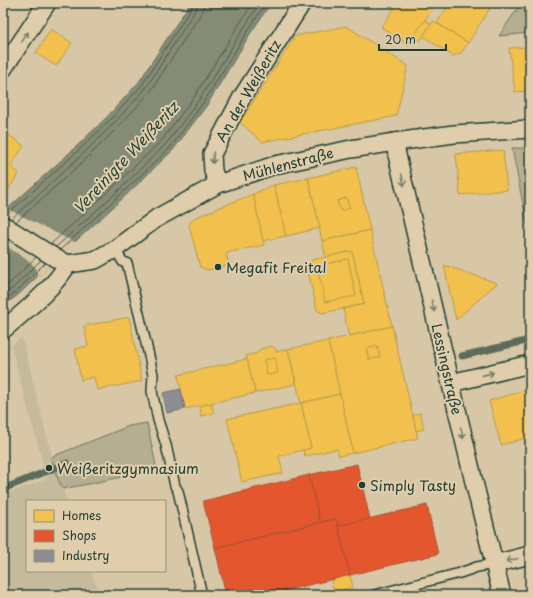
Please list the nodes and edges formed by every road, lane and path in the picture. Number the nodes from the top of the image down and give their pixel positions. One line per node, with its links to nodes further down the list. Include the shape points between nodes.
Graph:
1 (47, 3): 3 (street, one-way to 1)
2 (302, 3): 6 (street, An der Weißeritz, one-way to 6, via 242,98 212,154 213,171)
3 (3, 69)
4 (530, 129): 5 (street, Mühlenstraße, via 454,134)
5 (396, 142): 6 (street, Mühlenstraße, via 275,165); 12 (street, Lessingstraße, one-way to 12)
6 (218, 184): 8 (street, Mühlenstraße, via 157,218)
7 (3, 225): 9 (street)
8 (115, 249): 9 (street, Mühlenstraße, via 95,260); 15 (lane, via 123,262 127,263 154,375 152,391 158,420)
9 (63, 261): 10 (street, via 61,275 54,284)
10 (3, 330)
11 (530, 364): 12 (street, one-way to 11)
12 (450, 383): 14 (street, Lessingstraße, one-way to 14)
13 (530, 555): 14 (street, one-way to 14)
14 (494, 564): 16 (lane); 17 (street, Lessingstraße)
15 (202, 595)
16 (374, 595)
17 (502, 595)

